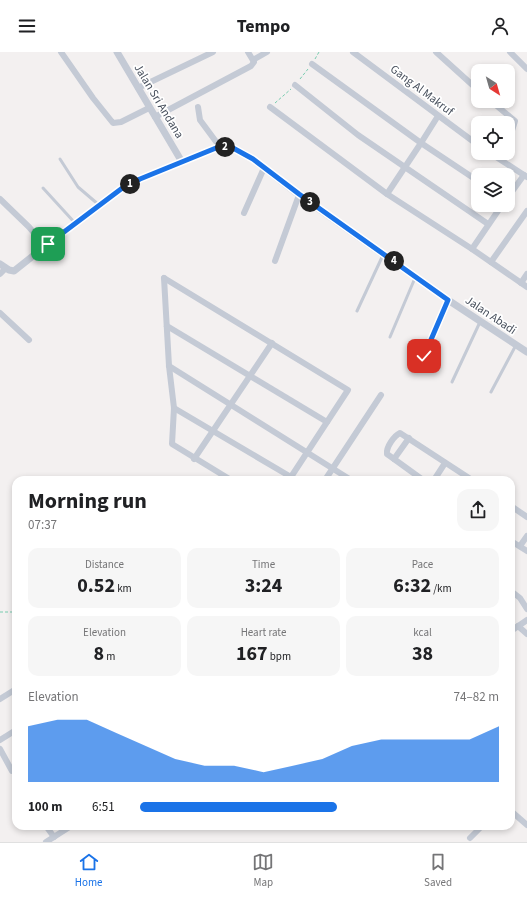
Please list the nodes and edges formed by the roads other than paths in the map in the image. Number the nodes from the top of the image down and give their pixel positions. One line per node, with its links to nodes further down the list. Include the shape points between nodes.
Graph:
1 (61, 52): 17 (street, via 113,123 121,122)
2 (117, 52): 14 (street, Jalan Sri Andana)
3 (214, 52): 14 (street)
4 (248, 52): 9 (street)
5 (267, 52): 9 (street)
6 (353, 52): 19 (street, Gang Al Makruf)
7 (436, 52): 12 (street)
8 (510, 52): 11 (street)
9 (254, 60): 21 (street, via 251,66)
10 (312, 64): 23 (street)
11 (527, 69)
12 (471, 84)
13 (295, 85): 29 (street)
14 (138, 88): 17 (street, Jalan Sri Andana)
15 (198, 107): 24 (street, via 200,120)
16 (270, 107): 35 (street)
17 (150, 108): 21 (street, Jalan Sri Andana)
18 (499, 108): 20 (street)
19 (438, 116): 22 (street, Gang Al Makruf); 23 (street)
20 (509, 116)
21 (155, 117): 27 (street, Jalan Sri Andana)
22 (471, 140)
23 (421, 143): 29 (street); 30 (street)
24 (220, 147): 27 (street); 28 (street, Jalan Abadi, via 239,151)
25 (60, 159): 37 (lane, via 78,187)
26 (502, 161): 31 (street)
27 (182, 162): 37 (street, via 132,183)
28 (264, 168): 34 (street, Jalan Abadi); 40 (street)
29 (404, 168): 35 (street); 42 (street)
30 (471, 176)
31 (526, 176): 33 (street)
32 (43, 188): 41 (lane)
33 (515, 189)
34 (299, 194): 45 (street, Jalan Abadi); 46 (street)
35 (387, 194): 44 (street)
36 (0, 199): 43 (street)
37 (99, 205): 41 (street)
38 (527, 211): 47 (street)
39 (497, 212): 42 (street)
40 (244, 213)
41 (75, 223): 43 (street)
42 (488, 224): 44 (street)
43 (45, 246): 48 (street, via 14,271)
44 (472, 249): 47 (street)
45 (383, 253): 51 (street, Jalan Abadi); 55 (lane)
46 (275, 261)
47 (491, 262): 52 (street)
48 (3, 266): 49 (street)
49 (0, 274)
50 (527, 274): 52 (street)
51 (416, 277): 54 (street, Jalan Abadi); 59 (lane)
52 (521, 283): 53 (street)
53 (527, 287)
54 (448, 300): 57 (street, Jalan Abadi); 64 (street)
55 (357, 311)
56 (0, 313): 60 (street)
57 (480, 322): 62 (street, Jalan Abadi); 67 (lane)
58 (167, 326): 61 (street, via 164,278); 65 (street); 66 (street)
59 (390, 337)
60 (29, 340)
61 (272, 343): 66 (street); 72 (street, via 348,390)
62 (516, 345): 63 (street, Jalan Abadi); 68 (lane)
63 (527, 352)
64 (424, 356)
65 (169, 366): 70 (street); 71 (street)
66 (250, 376): 70 (street); 72 (street)
67 (452, 382)
68 (491, 392)
69 (381, 395): 79 (street)
70 (230, 405): 73 (street); 75 (street)
71 (174, 408): 73 (street); 76 (street, via 172,444)
72 (327, 422): 75 (street)
73 (213, 431): 76 (street); 81 (street)
74 (409, 438): 77 (street); 77 (street, via 397,434 386,452); 78 (street)
75 (307, 452): 79 (street); 82 (street)
76 (195, 458): 80 (street)
77 (394, 459): 85 (street)
78 (445, 463): 86 (street); 87 (street)
79 (333, 468): 83 (street); 84 (street)
80 (224, 476)
81 (287, 476)
82 (291, 476)
83 (328, 476)
84 (345, 476)
85 (417, 476)
86 (437, 476)
87 (464, 476)
88 (515, 509): 89 (street)
89 (527, 517)
90 (527, 536): 92 (street)
91 (515, 543): 92 (street)
92 (520, 546): 93 (street)
93 (527, 550)
94 (515, 594): 95 (street)
95 (527, 610)
96 (527, 620): 97 (street)
97 (518, 626): 98 (street); 99 (street)
98 (515, 628)
99 (527, 634)
100 (12, 692): 101 (street)
101 (0, 699)
102 (12, 732): 103 (street)
103 (0, 740)
104 (0, 749): 105 (street)
105 (12, 771)
106 (515, 815): 107 (street)
107 (527, 826)
108 (49, 830): 111 (street)
109 (64, 830): 111 (street)
110 (478, 830): 112 (street)
111 (54, 836): 113 (street)
112 (470, 838)
113 (46, 842)

